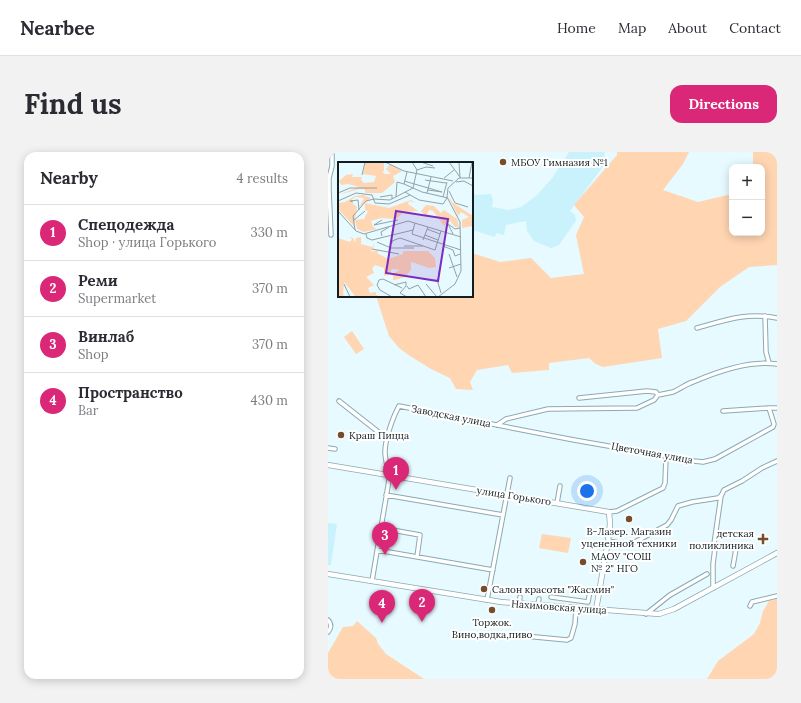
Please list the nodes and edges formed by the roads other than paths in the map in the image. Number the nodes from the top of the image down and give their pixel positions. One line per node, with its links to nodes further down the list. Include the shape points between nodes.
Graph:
1 (332, 152): 2 (street, via 329,178)
2 (331, 235)
3 (765, 316): 4 (street); 5 (street, via 744,316); 6 (street, via 766,352)
4 (777, 318)
5 (697, 328)
6 (769, 363): 7 (street); 8 (street, via 724,371)
7 (777, 364)
8 (658, 395): 9 (street, via 656,392 647,391); 14 (street, via 654,400 637,408 548,409 506,418)
9 (579, 398)
10 (339, 401): 15 (street)
11 (769, 408): 12 (street); 13 (street); 19 (street, Цветочная улица, via 773,427 715,459 703,462)
12 (777, 408)
13 (724, 411)
14 (497, 425): 15 (street, Заводская улица, via 399,406); 16 (street, Заводская улица)
15 (386, 438): 22 (street, Заводская улица, via 385,453)
16 (574, 440): 19 (street, Цветочная улица)
17 (328, 448): 18 (street)
18 (335, 449)
19 (666, 456): 29 (street, улица Горького, via 663,488 618,511)
20 (777, 461): 27 (street, via 724,490)
21 (328, 465): 22 (main road, улица Горького)
22 (389, 475): 25 (street, Заводская улица); 26 (main road, улица Горького)
23 (510, 478): 26 (street)
24 (560, 486): 28 (street)
25 (386, 495): 30 (street); 31 (street, Заводская улица)
26 (507, 495): 28 (main road, улица Горького); 30 (street)
27 (721, 496): 32 (street, via 678,506 667,525 633,543); 33 (street)
28 (557, 503): 29 (main road, улица Горького)
29 (609, 512): 32 (main road)
30 (503, 515): 38 (street)
31 (381, 528): 34 (street, Заводская улица); 36 (street, via 420,534)
32 (608, 541): 53 (main road)
33 (714, 544)
34 (377, 550): 36 (street); 41 (street, Заводская улица)
35 (777, 553): 42 (main road, Нахимовская улица)
36 (417, 557): 38 (street)
37 (733, 566): 42 (street, via 736,549 719,546 716,548)
38 (493, 570): 48 (street)
39 (328, 574): 41 (main road, Нахимовская улица)
40 (707, 574): 54 (street, via 670,595)
41 (372, 581): 48 (main road, Нахимовская улица)
42 (713, 588): 54 (main road, Нахимовская улица, via 668,612)
43 (590, 591): 46 (street, via 588,602)
44 (777, 596): 51 (street, via 752,602)
45 (520, 597): 49 (street)
46 (552, 597)
47 (539, 599): 50 (street)
48 (487, 600): 49 (main road, Нахимовская улица)
49 (519, 604): 50 (main road, Нахимовская улица)
50 (538, 605): 52 (main road, Нахимовская улица)
51 (750, 606)
52 (576, 608): 53 (main road, Нахимовская улица); 57 (street, via 571,638 567,640)
53 (596, 610): 54 (main road, Нахимовская улица)
54 (646, 614)
55 (328, 620): 56 (street, via 331,625)
56 (328, 632)
57 (525, 636)

